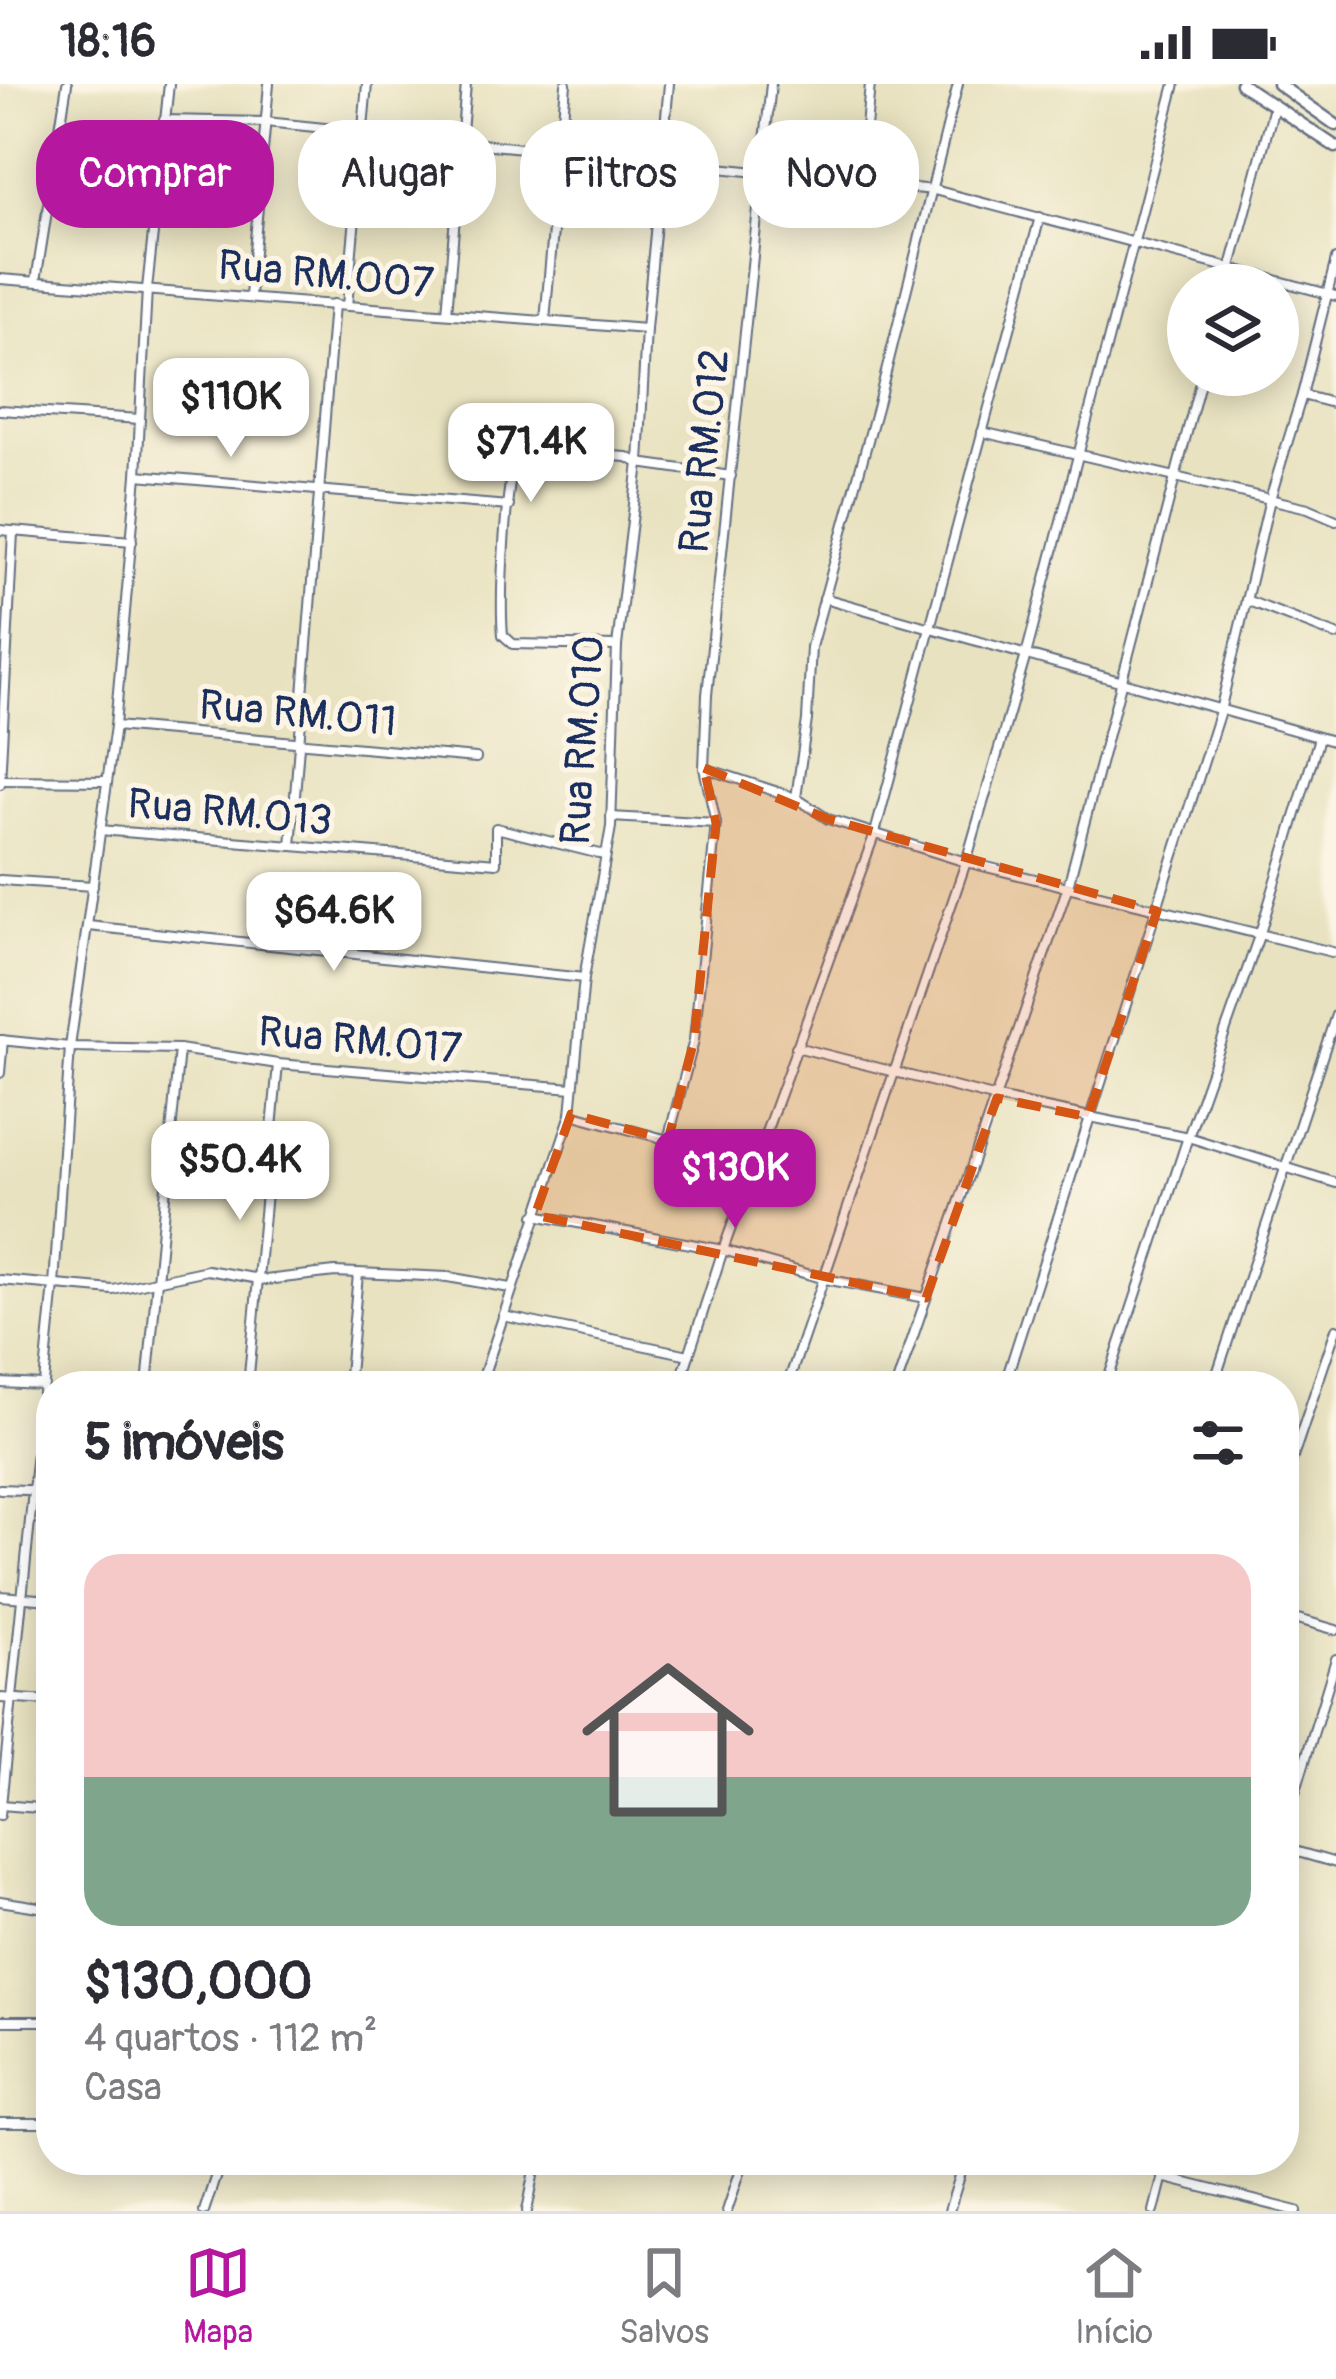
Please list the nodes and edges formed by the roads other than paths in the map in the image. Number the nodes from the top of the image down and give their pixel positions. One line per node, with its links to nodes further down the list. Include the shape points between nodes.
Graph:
1 (67, 84): 40 (street)
2 (169, 84): 15 (street)
3 (269, 84): 16 (street)
4 (367, 84): 17 (street)
5 (466, 84): 18 (street)
6 (566, 84): 19 (street)
7 (669, 84): 20 (street, Rua RM.010)
8 (771, 84): 21 (street, Rua RM.012)
9 (870, 84): 22 (street)
10 (958, 84): 26 (street)
11 (1175, 84): 35 (street)
12 (1241, 84): 14 (street)
13 (1278, 84): 23 (street)
14 (1274, 106): 24 (street); 38 (street)
15 (164, 120)
16 (266, 120)
17 (363, 120)
18 (462, 120)
19 (563, 120)
20 (665, 120)
21 (767, 120)
22 (867, 120)
23 (1336, 125)
24 (1336, 148)
25 (919, 188): 26 (street)
26 (934, 190): 27 (street); 68 (street)
27 (1040, 217): 35 (street); 55 (street)
28 (153, 228): 42 (street)
29 (256, 228): 44 (street)
30 (354, 228): 46 (street)
31 (453, 228): 47 (street)
32 (553, 228): 48 (street)
33 (654, 228): 49 (street, Rua RM.010)
34 (756, 228): 59 (street, Rua RM.012)
35 (1134, 241): 37 (street); 56 (street)
36 (1336, 259): 43 (street)
37 (1223, 264)
38 (1232, 264)
39 (0, 279): 40 (street, Rua RM.007)
40 (36, 281): 42 (street, Rua RM.007)
41 (1299, 285): 43 (street)
42 (147, 290): 44 (street, Rua RM.007); 54 (street)
43 (1331, 294): 50 (street)
44 (250, 296): 45 (street, Rua RM.007)
45 (334, 304): 46 (street, Rua RM.007); 61 (street)
46 (347, 306): 47 (street, Rua RM.007)
47 (447, 313): 48 (street, Rua RM.007)
48 (545, 321): 49 (street, Rua RM.007)
49 (646, 328): 57 (street, Rua RM.010)
50 (1302, 395): 52 (street); 62 (street)
51 (1196, 396): 60 (street)
52 (1336, 404)
53 (0, 410): 54 (street)
54 (140, 419): 58 (street)
55 (982, 432): 56 (street); 71 (street)
56 (1079, 452): 60 (street); 74 (street)
57 (639, 463): 59 (street); 63 (street, via 519,450); 73 (street, Rua RM.010)
58 (137, 475): 61 (street); 67 (street)
59 (731, 476): 82 (street, Rua RM.012)
60 (1175, 476): 62 (street); 75 (street)
61 (322, 489): 63 (street); 80 (street)
62 (1270, 499): 64 (street); 69 (street)
63 (509, 506): 73 (street, via 503,635 513,644)
64 (1336, 520)
65 (0, 530): 66 (street)
66 (13, 532): 67 (street); 70 (street)
67 (132, 541): 77 (street)
68 (824, 598): 71 (street); 85 (street, via 811,646)
69 (1246, 600): 72 (street); 76 (street)
70 (4, 623): 83 (street)
71 (931, 628): 74 (street); 89 (street)
72 (1336, 635)
73 (617, 646): 86 (street, Rua RM.010)
74 (1026, 656): 75 (street); 92 (street)
75 (1124, 682): 76 (street); 95 (street)
76 (1220, 711): 78 (street); 96 (street)
77 (115, 726): 80 (street, Rua RM.011); 84 (street)
78 (1319, 738): 79 (street); 98 (street)
79 (1336, 742)
80 (299, 743): 81 (street, Rua RM.011); 90 (street)
81 (476, 758)
82 (704, 767): 85 (street); 87 (street, Rua RM.012)
83 (0, 781): 84 (street)
84 (107, 782): 88 (street)
85 (796, 798): 89 (street, via 828,819)
86 (611, 818): 87 (street); 91 (street, Rua RM.010)
87 (716, 823): 114 (street, Rua RM.012, via 694,1040)
88 (100, 830): 90 (street, Rua RM.013); 94 (street)
89 (875, 833): 92 (street); 104 (street)
90 (291, 846): 91 (street, Rua RM.013, via 496,863 496,828)
91 (604, 855): 100 (street, Rua RM.010)
92 (967, 862): 95 (street); 108 (street)
93 (0, 880): 94 (street)
94 (92, 886): 97 (street)
95 (1068, 886): 96 (street); 110 (street)
96 (1157, 911): 98 (street); 112 (street)
97 (88, 926): 100 (street); 103 (street)
98 (1260, 933): 99 (street); 113 (street)
99 (1336, 953)
100 (584, 978): 109 (street, Rua RM.010)
101 (1336, 1015): 116 (street)
102 (2, 1040): 103 (street, Rua RM.017); 107 (street)
103 (70, 1047): 105 (street, Rua RM.017); 125 (street)
104 (796, 1047): 108 (street); 115 (street)
105 (179, 1049): 106 (street, Rua RM.017); 124 (street)
106 (278, 1064): 109 (street, Rua RM.017); 121 (street)
107 (0, 1073)
108 (892, 1074): 110 (street); 123 (street)
109 (573, 1088): 111 (street, Rua RM.010)
110 (997, 1098): 112 (street); 127 (street)
111 (571, 1114): 114 (street); 118 (street, Rua RM.010)
112 (1088, 1117): 113 (street); 139 (street)
113 (1188, 1137): 116 (street); 140 (street)
114 (668, 1140): 115 (street)
115 (754, 1163): 119 (street)
116 (1287, 1166): 117 (street); 141 (street)
117 (1336, 1183)
118 (535, 1215): 119 (street); 126 (street, Rua RM.010)
119 (723, 1250): 123 (street); 130 (street)
120 (358, 1274): 121 (street); 126 (street, via 448,1276); 134 (street)
121 (255, 1279): 124 (street, via 192,1270); 133 (street)
122 (0, 1280): 125 (street)
123 (825, 1280): 127 (street); 137 (street)
124 (157, 1281): 125 (street, via 113,1290); 132 (street)
125 (54, 1286): 131 (street)
126 (510, 1288): 128 (street, Rua RM.010)
127 (926, 1298): 138 (street)
128 (502, 1316): 130 (street); 135 (street, Rua RM.010)
129 (1336, 1329): 144 (street)
130 (689, 1355): 136 (street)
131 (45, 1371)
132 (148, 1371)
133 (249, 1371)
134 (349, 1371)
135 (485, 1371)
136 (684, 1371)
137 (792, 1371)
138 (901, 1371)
139 (1009, 1371)
140 (1111, 1371)
141 (1218, 1371)
142 (0, 1384): 143 (street)
143 (36, 1385)
144 (1299, 1439)
145 (36, 1452): 147 (street)
146 (0, 1489): 147 (street)
147 (32, 1490): 148 (street); 150 (street)
148 (36, 1490)
149 (0, 1596): 150 (street)
150 (21, 1598): 151 (street); 155 (street)
151 (36, 1599)
152 (1299, 1620): 153 (street)
153 (1336, 1630)
154 (1336, 1659): 157 (street)
155 (5, 1698): 156 (street); 158 (street)
156 (36, 1700)
157 (1299, 1781)
158 (0, 1805): 159 (street); 160 (street)
159 (36, 1808)
160 (0, 1815)
161 (1299, 1853): 162 (street)
162 (1336, 1864)
163 (0, 1901): 164 (street)
164 (36, 1907)
165 (0, 2020): 166 (street)
166 (36, 2021)
167 (0, 2123): 168 (street)
168 (36, 2123)
169 (216, 2175): 174 (street)
170 (533, 2175): 175 (street)
171 (737, 2175): 176 (street)
172 (960, 2175): 177 (street)
173 (1162, 2176): 178 (street); 179 (street)
174 (204, 2211)
175 (527, 2211)
176 (727, 2211)
177 (951, 2211)
178 (1154, 2211)
179 (1297, 2211)

